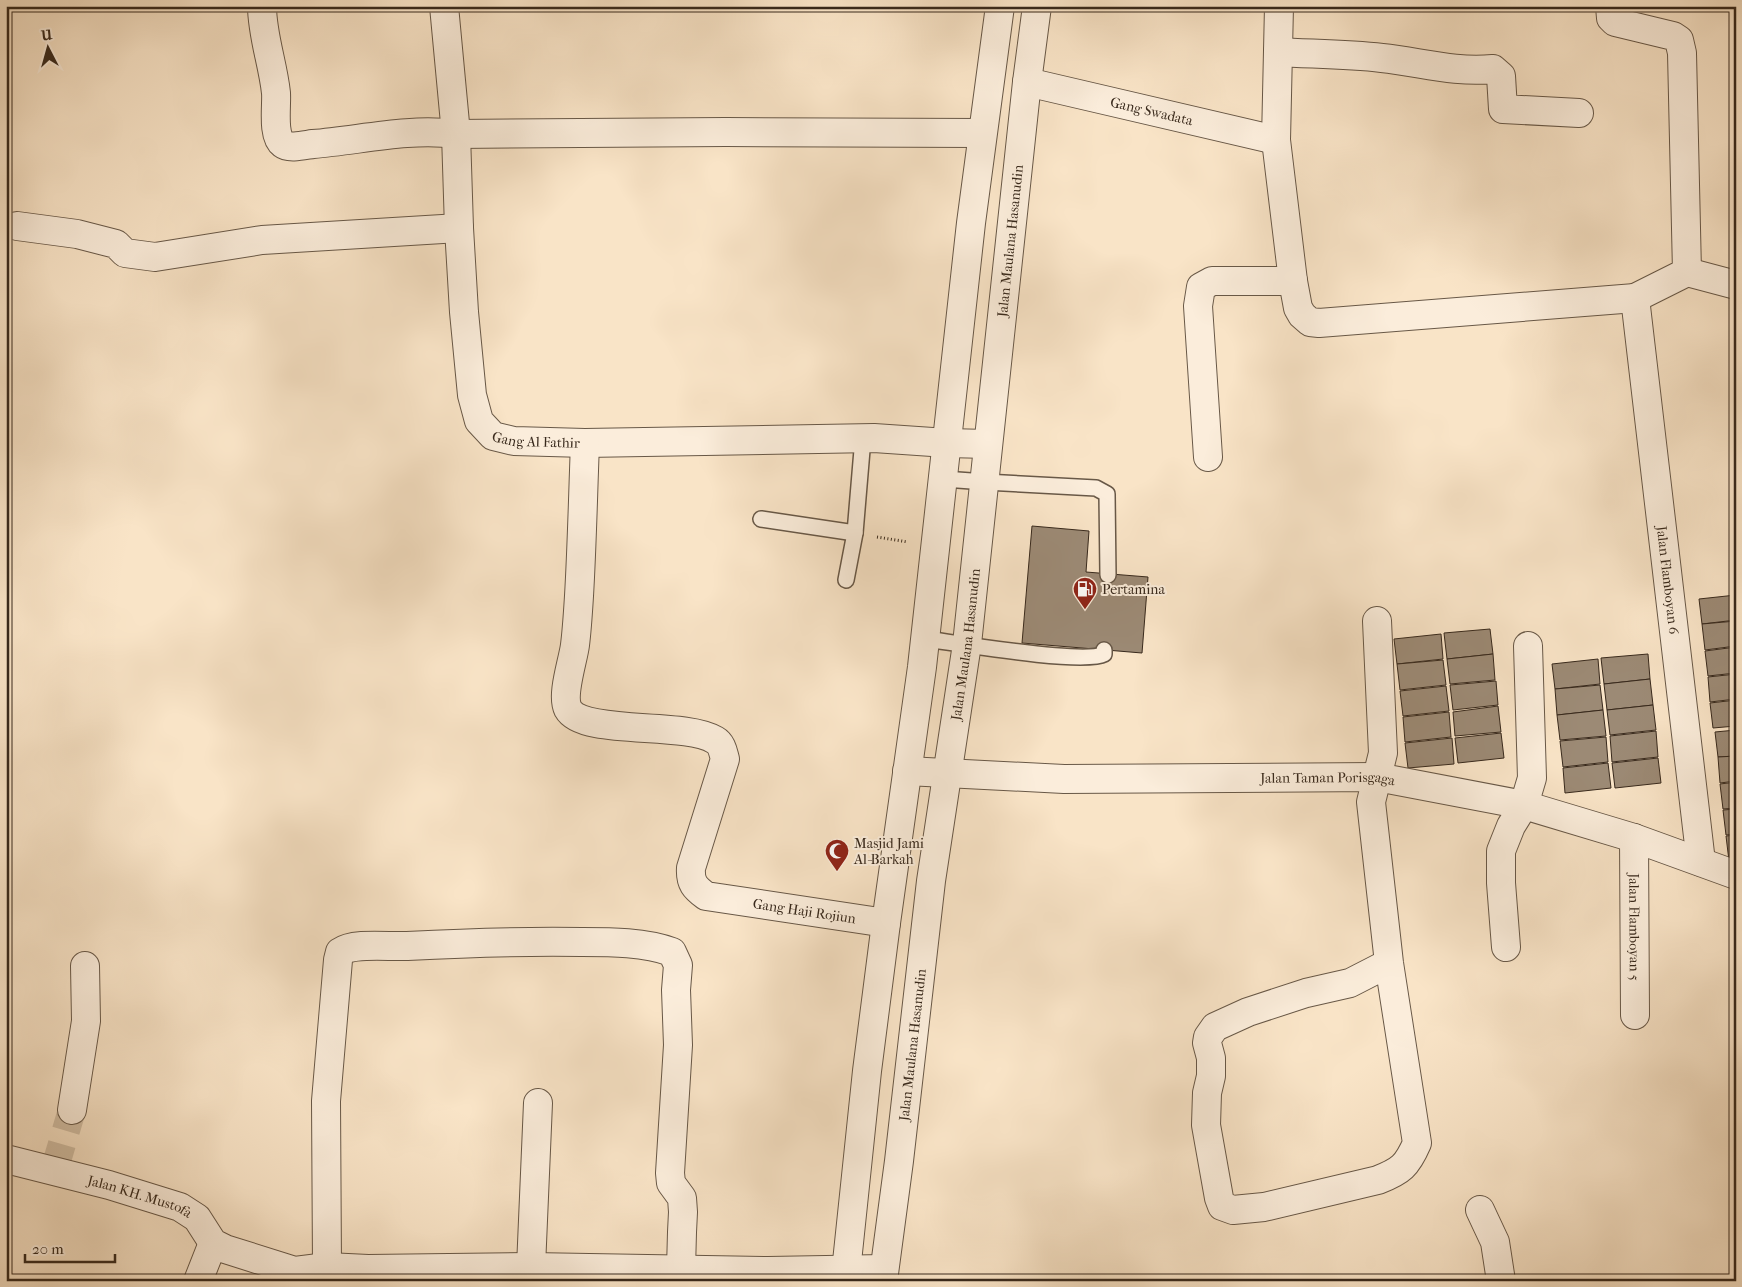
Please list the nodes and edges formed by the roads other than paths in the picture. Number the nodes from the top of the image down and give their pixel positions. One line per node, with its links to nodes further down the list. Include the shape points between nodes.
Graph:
1 (262, 6): 11 (street, via 276,92 278,138 284,145 393,134)
2 (444, 6): 11 (street, Gang Al Fathir)
3 (1000, 6): 10 (street)
4 (1038, 6): 8 (street, Jalan Maulana Hasanudin)
5 (1279, 6): 7 (street)
6 (1610, 6): 17 (street, via 1611,18 1615,22 1679,40 1682,53)
7 (1278, 52): 9 (street, via 1382,58 1472,71 1493,68 1501,76 1503,109); 12 (street)
8 (1027, 82): 12 (street, Gang Swadata); 14 (street, Jalan Maulana Hasanudin)
9 (1579, 112)
10 (970, 132): 11 (street); 13 (street)
11 (456, 134): 16 (street, Gang Al Fathir)
12 (1276, 140): 18 (street)
13 (972, 216): 14 (street, via 1009,224); 23 (street)
14 (1012, 220): 24 (street, Jalan Maulana Hasanudin)
15 (17, 226): 16 (street, via 77,234 116,244 125,253 155,257 262,240)
16 (459, 228): 22 (street, Gang Al Fathir, via 472,395 479,422 493,436 507,439)
17 (1687, 272): 19 (street); 20 (street)
18 (1293, 281): 20 (street, via 1302,316 1310,322 1319,323); 25 (street, via 1212,281 1200,286 1198,306)
19 (1736, 285)
20 (1635, 298): 42 (street, Jalan Flamboyan 6)
21 (868, 438): 22 (street, Gang Al Fathir); 23 (street, Gang Al Fathir); 29 (lane)
22 (585, 443): 44 (street, Gang Haji Rojiun, via 579,591 567,708 578,718 605,725 682,731 715,740 722,747 724,759 690,876 692,885 706,896)
23 (947, 443): 24 (street, Gang Al Fathir); 26 (street)
24 (988, 444): 27 (street, Jalan Maulana Hasanudin)
25 (1208, 457)
26 (944, 479): 27 (lane); 33 (street)
27 (985, 482): 30 (lane, via 1096,488 1107,494); 34 (street, Jalan Maulana Hasanudin)
28 (762, 519): 29 (lane)
29 (855, 533): 31 (lane)
30 (1108, 575)
31 (846, 580)
32 (1376, 621): 39 (street, via 1383,753)
33 (926, 639): 34 (lane); 37 (street)
34 (966, 644): 36 (lane, via 1052,656 1097,656 1104,654); 38 (street, Jalan Maulana Hasanudin)
35 (1528, 646): 40 (street, via 1532,778)
36 (1104, 650)
37 (907, 770): 38 (street, Jalan Taman Porisgaga); 44 (street)
38 (946, 773): 39 (street, Jalan Taman Porisgaga, via 1064,779); 58 (street, Jalan Maulana Hasanudin)
39 (1377, 777): 40 (street, Jalan Taman Porisgaga); 46 (street, via 1370,802)
40 (1524, 805): 41 (street, Jalan Taman Porisgaga); 45 (street, via 1501,851)
41 (1634, 838): 42 (street, Jalan Taman Porisgaga); 48 (street, Jalan Flamboyan 5)
42 (1701, 862): 43 (street, Jalan Taman Porisgaga)
43 (1736, 875)
44 (886, 923): 57 (street)
45 (1506, 947)
46 (1390, 963): 46 (street, via 1417,1143 1405,1166 1378,1180 1264,1207 1234,1210 1222,1206 1206,1125 1211,1076 1207,1043 1212,1030 1248,1012 1306,992 1350,983)
47 (85, 966): 50 (street, via 86,1021)
48 (1636, 1016)
49 (538, 1103): 55 (street)
50 (72, 1110)
51 (6, 1159): 53 (street, Jalan KH. Mustofa, via 180,1207 198,1218)
52 (1480, 1210): 61 (street, via 1495,1242)
53 (213, 1243): 59 (street); 60 (street)
54 (327, 1267): 55 (street); 56 (street, via 326,1101 340,952 352,946 523,941 646,946 672,952 676,959 678,1046 670,1173 671,1183 682,1198 684,1212); 59 (street)
55 (531, 1267): 56 (street)
56 (682, 1269): 57 (street)
57 (839, 1273): 58 (street)
58 (883, 1275)
59 (294, 1276)
60 (198, 1281)
61 (1501, 1281)

